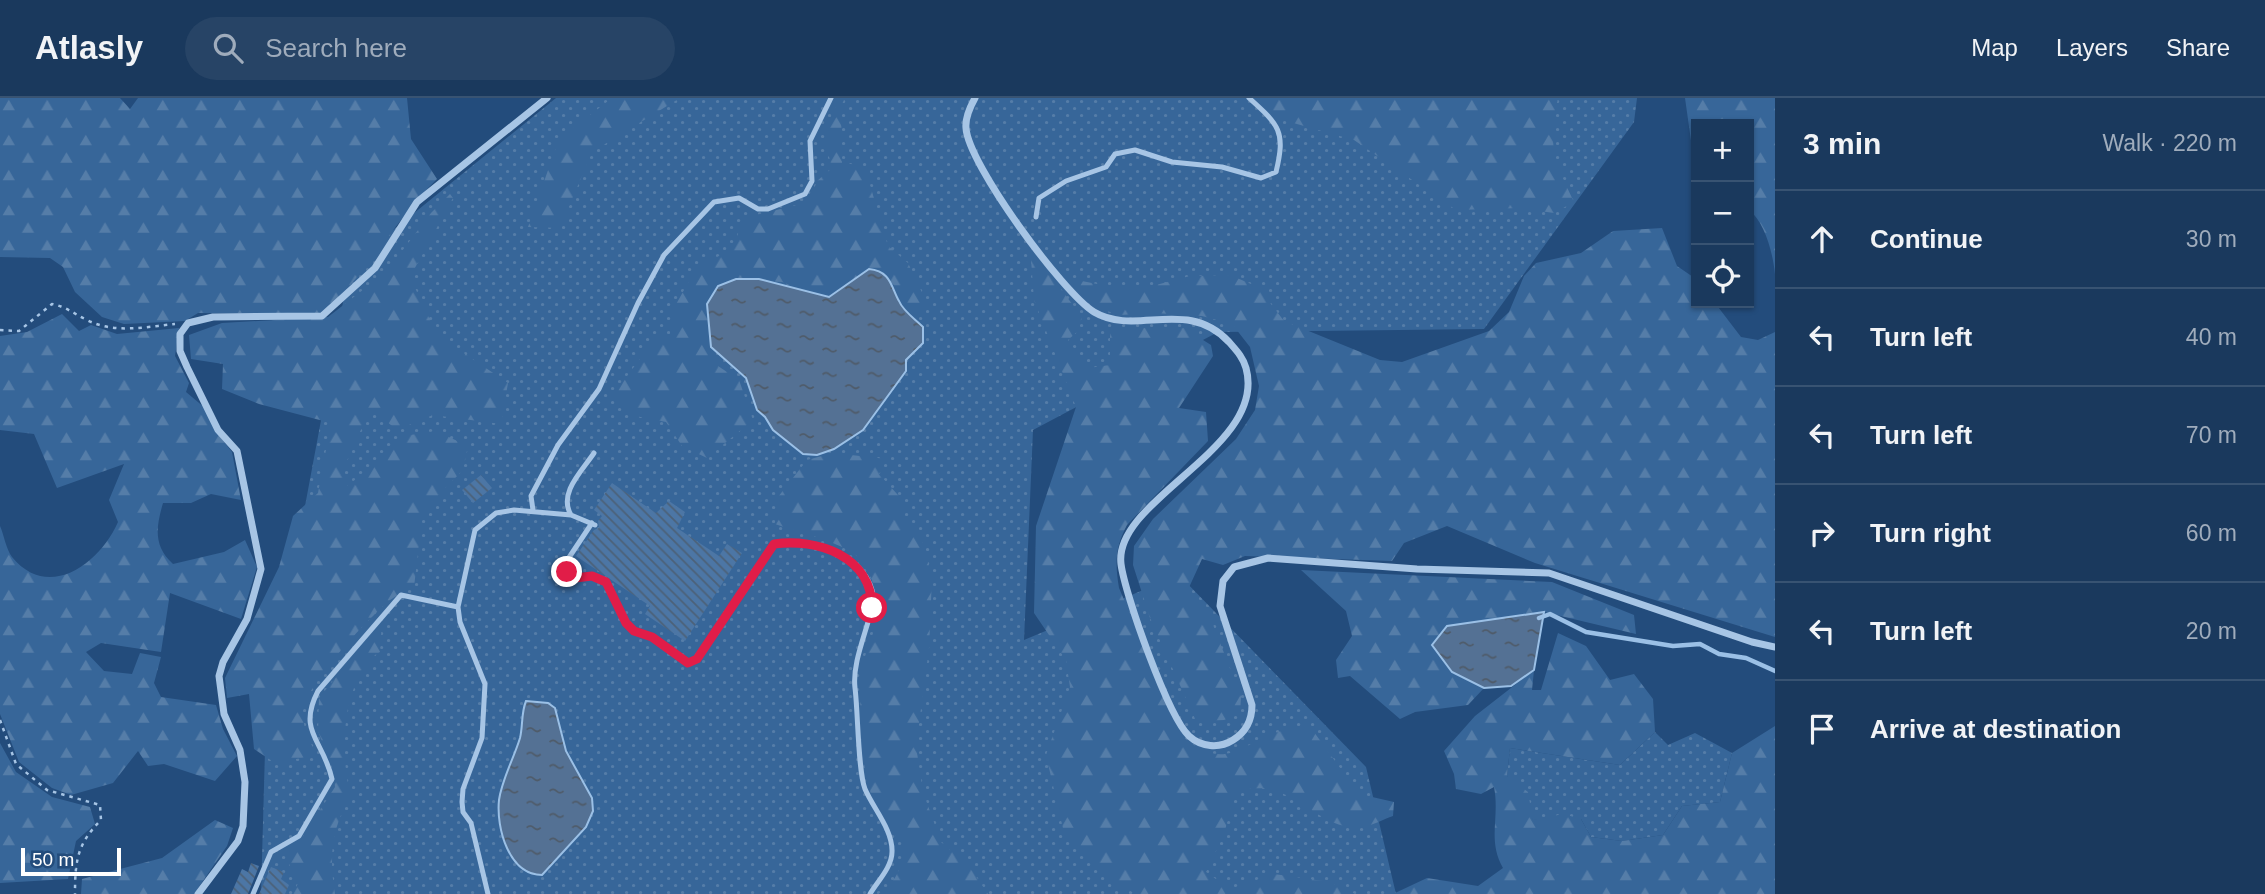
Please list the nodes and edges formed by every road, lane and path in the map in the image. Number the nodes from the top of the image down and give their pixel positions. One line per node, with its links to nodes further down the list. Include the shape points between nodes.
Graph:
1 (547, 98): 6 (street, via 417,202 375,268 322,316 213,317)
2 (831, 98): 9 (lane, via 810,141 812,181 805,194 768,209 758,209 739,198 714,202 664,255 599,389 558,445 531,496)
3 (975, 98): 12 (street, via 965,127 976,161 1073,297 1096,314 1118,320 1173,318 1205,324 1222,335 1245,365 1247,391 1238,419 1137,523 1122,548 1121,564 1131,601 1164,689 1180,724 1198,743 1222,746 1242,733 1252,715 1220,606 1220,591 1234,566 1249,560 1549,573 1614,598)
4 (1249, 98): 5 (lane, via 1276,123 1281,151 1276,172 1261,178 1222,167 1172,162 1135,150 1115,154 1106,167 1066,181 1039,198)
5 (1036, 217)
6 (188, 323): 7 (path, via 116,330 52,304 19,331); 15 (street, via 180,334 180,351 218,430 237,452 261,569 247,619 219,677 224,714 240,750 246,782 243,826 238,841)
7 (0, 330)
8 (594, 453): 10 (lane, via 566,495)
9 (533, 510): 10 (lane); 11 (lane, via 496,513 475,530)
10 (571, 514): 18 (lane, via 594,524 568,559 567,572 575,578 592,576 606,582 634,631 652,637 688,663 697,659 774,544 789,542 829,550 849,559 860,571 872,590 872,608 853,671 864,787 892,851)
11 (458, 607): 16 (lane, via 401,595 318,691 308,710 308,724 332,779 299,836 271,852); 17 (lane, via 485,684 482,738 462,802)
12 (1775, 646)
13 (0, 720): 14 (path, via 16,764 47,790 100,805 101,820 84,837 75,867)
14 (75, 894)
15 (198, 894)
16 (253, 894)
17 (488, 894)
18 (870, 894)

